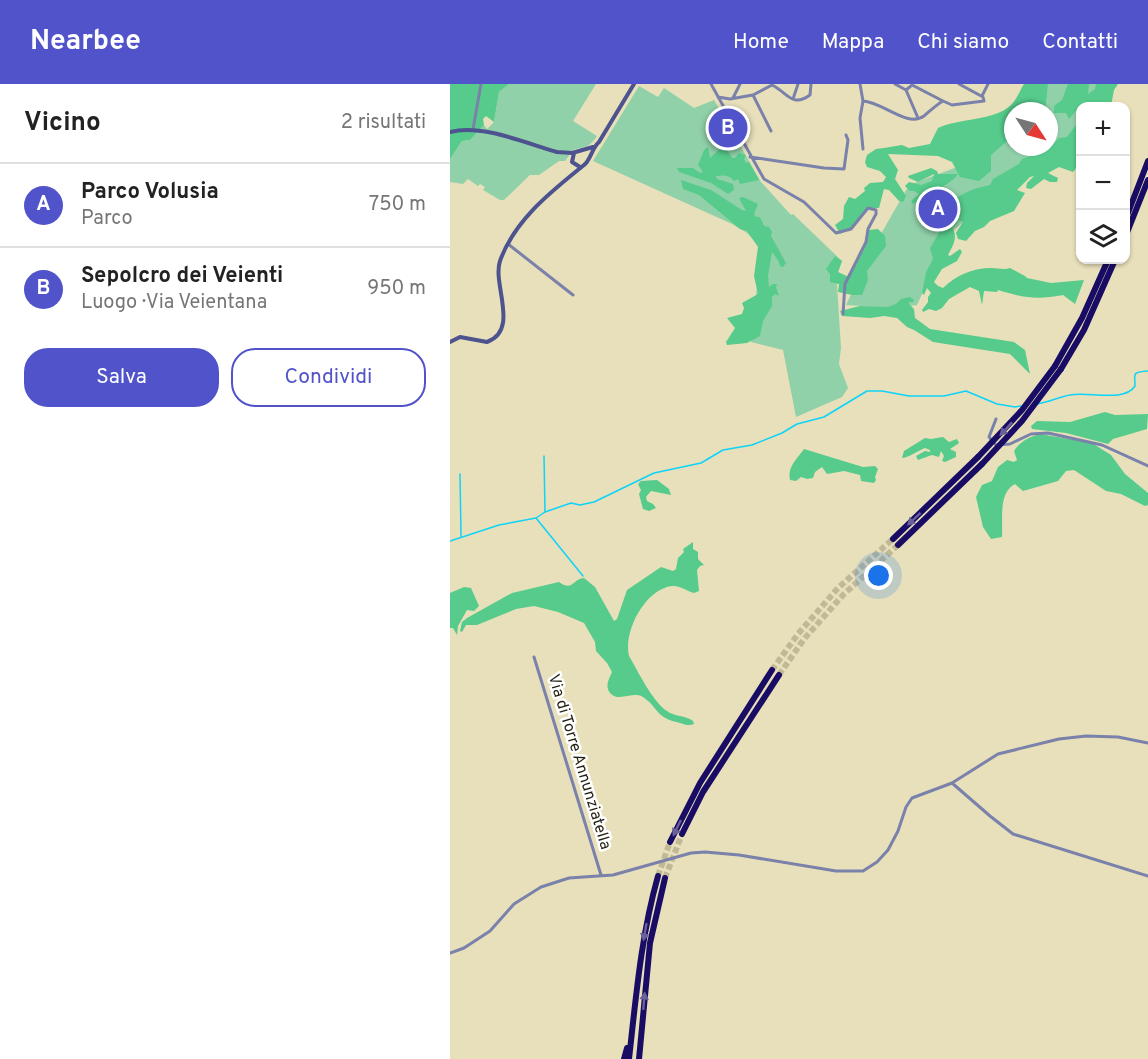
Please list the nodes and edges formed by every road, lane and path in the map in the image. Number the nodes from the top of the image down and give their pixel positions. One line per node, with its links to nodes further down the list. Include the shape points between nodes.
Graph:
1 (481, 84): 21 (street)
2 (634, 84): 25 (street)
3 (711, 84): 14 (street)
4 (740, 84): 15 (street)
5 (798, 84): 17 (street)
6 (811, 84): 17 (street, via 810,95)
7 (860, 84): 19 (street)
8 (959, 84): 16 (street)
9 (988, 84): 16 (street)
10 (768, 85): 13 (street); 17 (street)
11 (897, 85): 12 (street)
12 (906, 90): 18 (street, via 912,85); 20 (street)
13 (753, 95): 15 (street); 22 (street)
14 (718, 97): 15 (street); 30 (street)
15 (733, 98)
16 (983, 99): 18 (street, via 951,105)
17 (793, 100)
18 (943, 100): 20 (street)
19 (864, 101): 20 (street, via 879,104 899,116); 26 (street, via 860,118)
20 (918, 118)
21 (473, 129): 23 (street); 28 (street)
22 (771, 131)
23 (450, 132)
24 (846, 135): 30 (street, via 844,169)
25 (593, 146): 27 (street); 31 (street)
26 (863, 149)
27 (582, 151): 29 (street); 31 (street)
28 (557, 152): 29 (street); 33 (street)
29 (574, 153): 33 (street)
30 (750, 157): 43 (street, via 765,181 804,202 833,232 849,230 868,207 876,210 845,284)
31 (587, 159): 34 (street)
32 (1148, 161): 37 (highway)
33 (572, 162): 34 (street); 35 (street)
34 (580, 167): 35 (street)
35 (571, 176): 39 (street, via 526,216)
36 (1148, 180): 38 (highway)
37 (1128, 210)
38 (1130, 223)
39 (508, 244): 42 (street); 44 (street, via 498,269 504,314 497,334 487,342 462,337)
40 (1106, 264): 45 (highway)
41 (1113, 264): 45 (highway, via 1084,330)
42 (573, 296)
43 (843, 314)
44 (450, 342)
45 (1058, 368): 48 (highway, one-way to 48, bridge, via 978,457); 49 (highway, bridge, via 1027,416)
46 (996, 419): 47 (street, via 989,435 996,445 1048,433 1099,444)
47 (1148, 466)
48 (893, 539)
49 (898, 545)
50 (534, 657): 57 (street, Via di Torre Annunziatella)
51 (772, 670): 56 (highway, one-way to 56, via 700,783)
52 (779, 675): 55 (highway, via 703,792)
53 (1148, 743): 54 (street, via 1110,736 1059,740 1000,753)
54 (952, 783): 57 (street, via 910,800 888,850 863,871 836,871 705,852); 58 (street, via 1013,834)
55 (682, 834)
56 (670, 842)
57 (601, 875): 59 (street, via 569,878 533,891 514,904 490,931)
58 (1148, 876)
59 (450, 953)
60 (633, 1021): 61 (highway); 62 (highway); 63 (highway, one-way to 60, via 650,943 662,877 649,907)
61 (624, 1059)
62 (629, 1059)
63 (639, 1059)

